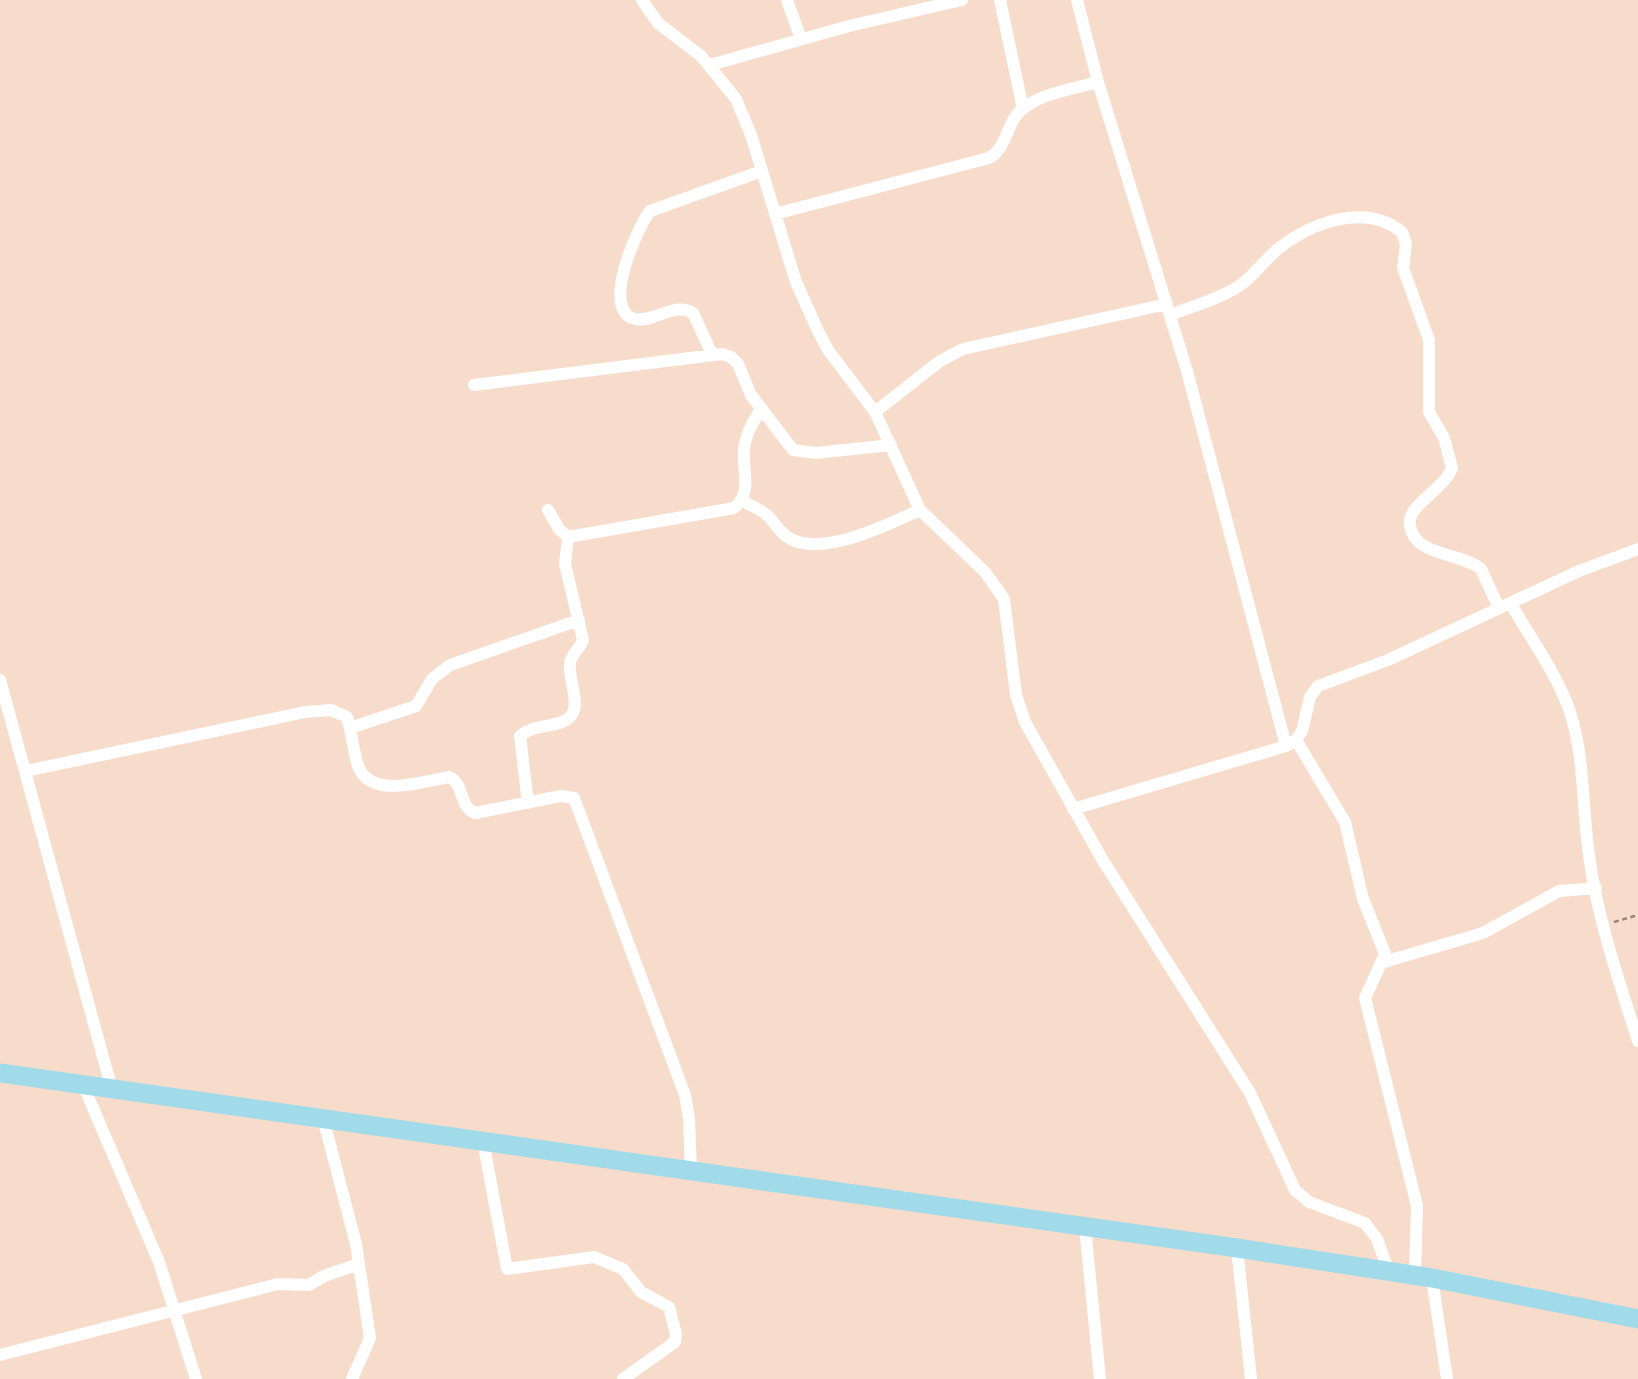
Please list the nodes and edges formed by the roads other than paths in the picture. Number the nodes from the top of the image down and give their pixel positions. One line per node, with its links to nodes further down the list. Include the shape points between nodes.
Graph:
1 (642, 0): 7 (street, via 658,23)
2 (787, 0): 6 (street)
3 (962, 0): 6 (street)
4 (1000, 0): 9 (street)
5 (1077, 0): 8 (street)
6 (801, 39): 7 (street)
7 (710, 65): 10 (street, via 736,99)
8 (1098, 82): 9 (street); 12 (street)
9 (1023, 109): 11 (street, via 1001,148 989,158)
10 (762, 171): 11 (street); 13 (street, via 650,211 642,221 621,281 620,305 625,313 640,319 688,310)
11 (775, 214): 16 (street, via 796,282 817,329)
12 (1169, 309): 16 (street, via 963,349 940,361); 23 (street, via 1240,285 1279,248 1323,223 1355,218 1402,232 1406,244 1403,268 1429,340 1427,403 1452,467 1443,485 1413,509 1410,529 1421,544 1480,569); 27 (street)
13 (712, 355): 14 (street); 15 (street, via 732,357)
14 (474, 385)
15 (761, 409): 17 (street, via 786,442 802,453); 18 (street, via 746,440)
16 (875, 412): 17 (street)
17 (891, 445): 20 (street)
18 (742, 501): 20 (street, via 769,517 785,536 802,543 831,542 871,531); 21 (street, via 721,511)
19 (548, 510): 21 (street)
20 (920, 510): 30 (street, via 985,572 1004,599 1020,707)
21 (568, 537): 24 (street, via 565,564)
22 (1638, 549): 23 (street)
23 (1505, 606): 27 (street, via 1318,687 1310,697 1306,720); 31 (street, via 1557,683 1570,713)
24 (579, 620): 26 (street, via 450,665 432,679 416,706); 29 (street, via 583,640 569,666 573,714 564,722 533,728 520,736)
25 (0, 680): 28 (street)
26 (350, 728): 28 (street, via 342,712 305,712); 29 (street, via 362,775 374,783 409,785 449,777 458,785 465,806 475,813)
27 (1291, 743): 30 (street); 32 (street, via 1345,822 1363,899 1383,944)
28 (26, 771): 36 (street)
29 (528, 803): 39 (street, via 574,797 685,1096)
30 (1073, 809): 43 (street, via 1250,1093 1295,1190 1309,1202 1365,1223 1377,1239)
31 (1595, 888): 32 (street, via 1559,891 1483,933); 33 (street)
32 (1384, 962): 44 (street, via 1365,998 1417,1206)
33 (1638, 1041)
34 (0, 1073): 35 (main road)
35 (84, 1087): 36 (main road); 45 (street)
36 (112, 1090): 37 (main road)
37 (323, 1118): 38 (main road); 42 (street)
38 (483, 1141): 39 (main road); 50 (street, via 507,1269 594,1257 624,1269 641,1292 669,1307 675,1342)
39 (691, 1171): 40 (main road)
40 (1085, 1227): 41 (main road); 51 (street)
41 (1237, 1248): 43 (main road); 52 (street)
42 (359, 1264): 45 (street, via 309,1285 278,1284); 49 (street, via 370,1343)
43 (1389, 1272): 44 (main road)
44 (1423, 1277): 46 (main road); 53 (street)
45 (176, 1312): 47 (street); 48 (street)
46 (1638, 1320)
47 (0, 1355)
48 (196, 1379)
49 (352, 1379)
50 (623, 1379)
51 (1100, 1379)
52 (1251, 1379)
53 (1447, 1379)

